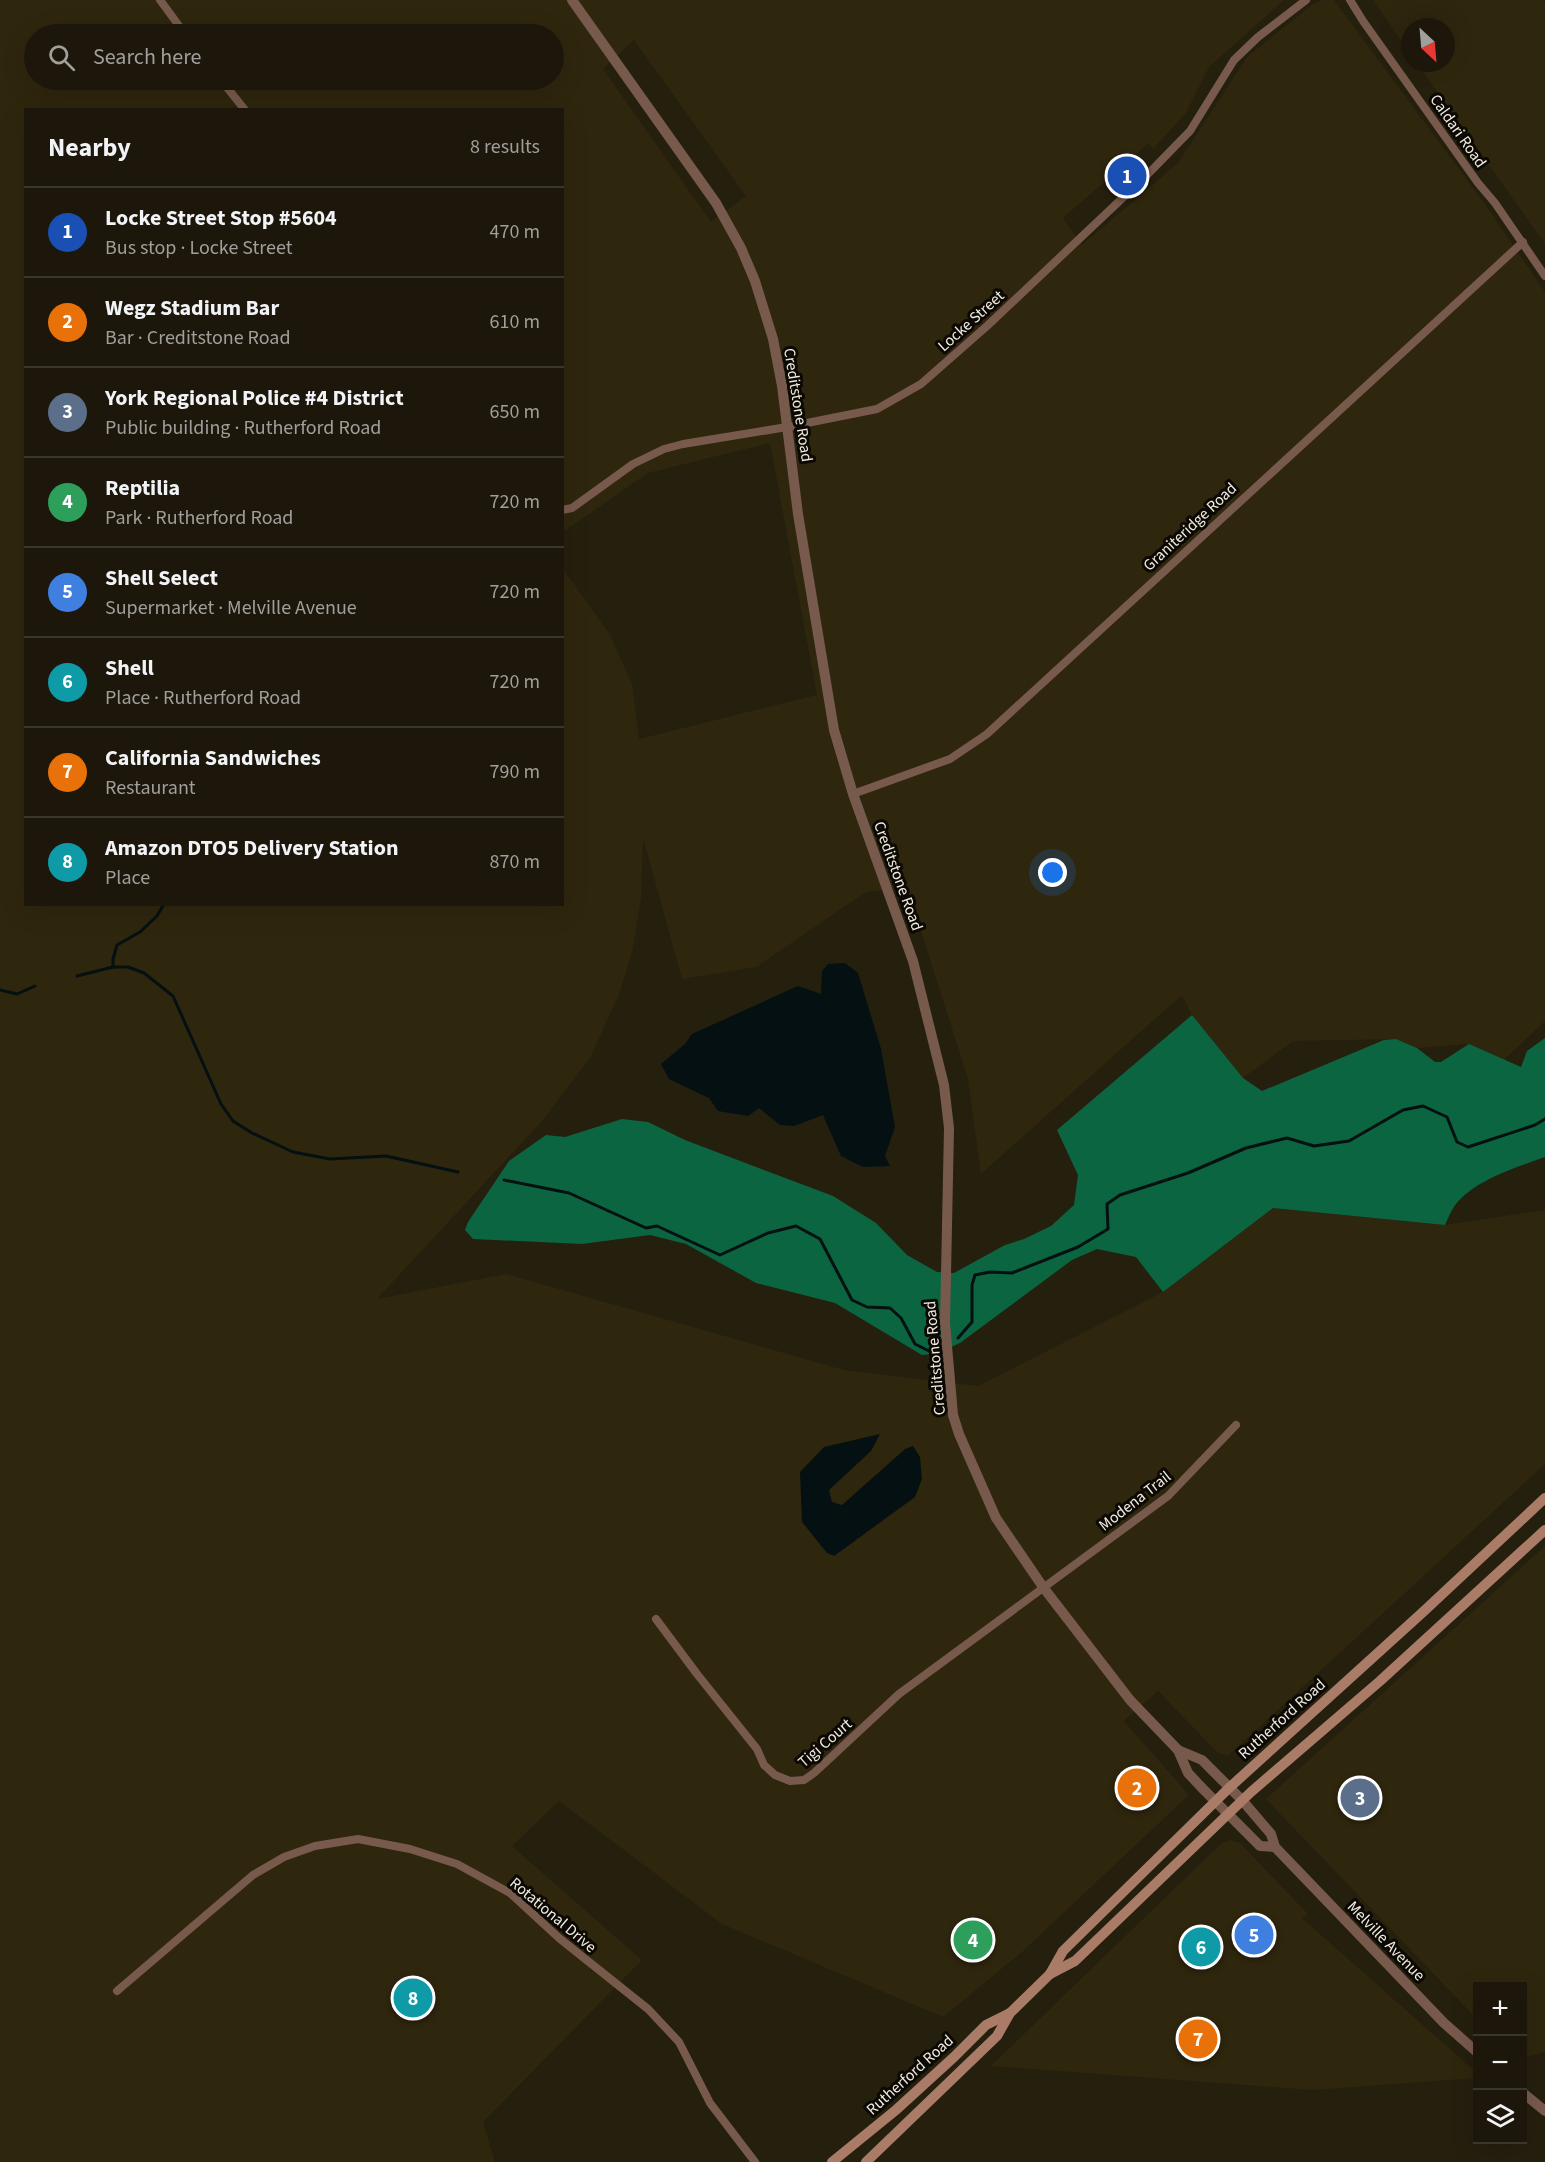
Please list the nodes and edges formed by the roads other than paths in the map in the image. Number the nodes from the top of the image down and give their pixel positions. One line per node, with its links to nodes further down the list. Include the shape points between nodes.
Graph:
1 (160, 0): 5 (street)
2 (572, 0): 10 (street, Creditstone Road, via 716,203 741,248 773,339)
3 (1306, 0): 10 (street, Locke Street, via 1258,36 1234,60 1190,131 1144,177 921,384 877,409)
4 (1350, 0): 8 (street, Caldari Road)
5 (178, 24)
6 (229, 90): 7 (street)
7 (243, 108)
8 (1523, 243): 9 (street, Caldari Road); 12 (street, Graniteridge Road, via 987,734 950,759)
9 (1545, 276)
10 (787, 427): 11 (street, Locke Street, via 664,449 633,464 572,508); 12 (street, Creditstone Road, via 826,687)
11 (564, 510)
12 (853, 794): 16 (street, Creditstone Road, via 913,961 944,1085 949,1128 945,1323 953,1415 996,1518)
13 (1236, 1425): 16 (street, Modena Trail, via 1168,1496)
14 (1545, 1498): 19 (main road, Rutherford Road)
15 (1545, 1530): 20 (main road, Rutherford Road)
16 (1043, 1587): 17 (street, Tigi Court, via 899,1694 804,1780 790,1781 764,1765 757,1749); 18 (street, Creditstone Road, via 1130,1700)
17 (656, 1619)
18 (1178, 1750): 19 (street, Creditstone Road, via 1202,1760); 21 (street, Creditstone Road, via 1188,1773)
19 (1229, 1788): 20 (street, Creditstone Road); 21 (main road, Rutherford Road)
20 (1242, 1800): 22 (main road, Rutherford Road); 23 (street, Melville Avenue, via 1271,1834)
21 (1215, 1802): 22 (street, Creditstone Road); 24 (main road, Rutherford Road, via 1063,1952)
22 (1228, 1813): 23 (street, Melville Avenue, via 1260,1846); 24 (main road, Rutherford Road, via 1075,1961)
23 (1275, 1848): 27 (street, Melville Avenue, via 1444,2023)
24 (1050, 1974): 26 (main road, Rutherford Road)
25 (117, 1991): 30 (street, Rotational Drive, via 253,1875 284,1857 315,1846 358,1839 410,1849 457,1864 510,1893 648,2009 679,2043 710,2103)
26 (1010, 2013): 31 (main road, Rutherford Road, via 986,2025 897,2109); 32 (main road, Rutherford Road, via 997,2036)
27 (1473, 2048)
28 (1527, 2096): 29 (street)
29 (1545, 2111)
30 (755, 2162)
31 (832, 2162)
32 (866, 2162)

